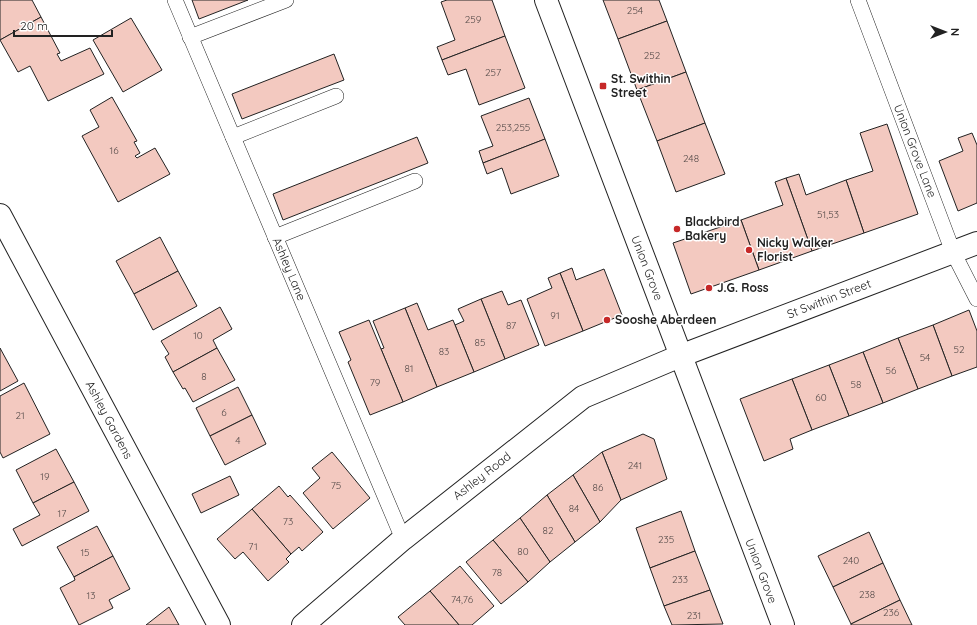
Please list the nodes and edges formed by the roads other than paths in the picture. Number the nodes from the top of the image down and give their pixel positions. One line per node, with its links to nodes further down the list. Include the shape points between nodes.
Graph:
1 (175, 0): 5 (lane, Ashley Lane)
2 (286, 0): 5 (lane)
3 (546, 0): 15 (street, Union Grove)
4 (858, 0): 13 (lane, Union Grove Lane)
5 (190, 37): 7 (lane, Ashley Lane)
6 (336, 96): 7 (lane)
7 (233, 137): 10 (lane, Ashley Lane)
8 (415, 181): 10 (lane)
9 (0, 215): 12 (street, Ashley Gardens)
10 (275, 237): 16 (lane, Ashley Lane)
11 (977, 243): 13 (street, St Swithin Street)
12 (8, 249): 17 (street, Ashley Gardens)
13 (953, 252): 14 (lane, Union Grove Lane); 15 (street, St Swithin Street)
14 (977, 299)
15 (680, 356): 16 (street, Ashley Road, via 583,397); 19 (street, Union Grove)
16 (403, 539): 18 (street, Ashley Road)
17 (219, 625)
18 (303, 625)
19 (783, 625)

